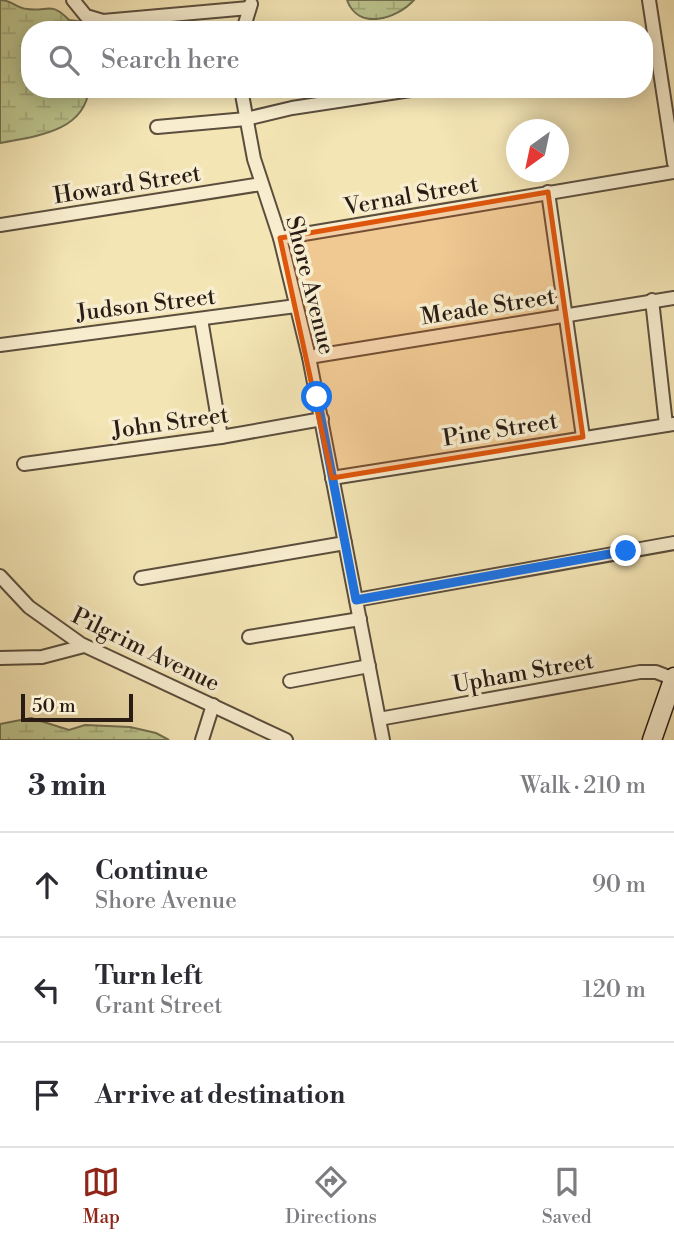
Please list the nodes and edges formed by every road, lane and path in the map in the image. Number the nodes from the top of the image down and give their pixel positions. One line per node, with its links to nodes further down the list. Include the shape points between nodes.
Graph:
1 (73, 0): 3 (street, via 86,16 103,21)
2 (649, 0): 5 (street)
3 (251, 4): 4 (street)
4 (246, 21)
5 (650, 21)
6 (653, 64): 11 (street)
7 (243, 98): 9 (street, Shore Avenue)
8 (358, 98): 9 (street)
9 (246, 118): 10 (street); 13 (street, Shore Avenue)
10 (157, 127)
11 (674, 163)
12 (674, 172): 14 (street, Vernal Street)
13 (261, 184): 15 (street, Howard Street); 16 (street, Shore Avenue)
14 (548, 192): 16 (street, Vernal Street); 20 (street)
15 (0, 225)
16 (280, 238): 19 (street, Shore Avenue)
17 (674, 298): 18 (street, Meade Street)
18 (652, 300): 20 (street, Meade Street); 25 (street)
19 (296, 306): 21 (street, Judson Street); 23 (street, Shore Avenue)
20 (568, 315): 23 (street, Meade Street); 27 (street)
21 (201, 319): 22 (street, Judson Street); 26 (street)
22 (0, 345)
23 (309, 356): 24 (street, Shore Avenue)
24 (322, 419): 26 (street, John Street); 29 (street, Shore Avenue)
25 (670, 424): 27 (street, Pine Street)
26 (221, 437): 28 (street, John Street)
27 (583, 437): 29 (street, Pine Street)
28 (24, 464)
29 (332, 478): 30 (street, Shore Avenue)
30 (345, 543): 33 (street); 34 (street, Shore Avenue)
31 (674, 543): 34 (street)
32 (0, 576): 37 (street, Pilgrim Avenue, via 29,607)
33 (141, 578)
34 (356, 600): 35 (street, Shore Avenue)
35 (360, 619): 36 (street); 39 (street, Shore Avenue)
36 (249, 637)
37 (84, 646): 38 (street, via 42,657); 42 (street, Pilgrim Avenue)
38 (0, 658)
39 (369, 666): 41 (street); 43 (street, Shore Avenue)
40 (674, 678): 43 (street, Upham Street, via 656,671 640,672); 47 (street)
41 (290, 681)
42 (212, 705): 44 (street); 45 (street, Pilgrim Avenue)
43 (379, 719): 46 (street, Shore Avenue)
44 (202, 740)
45 (286, 740)
46 (383, 740)
47 (652, 740)

